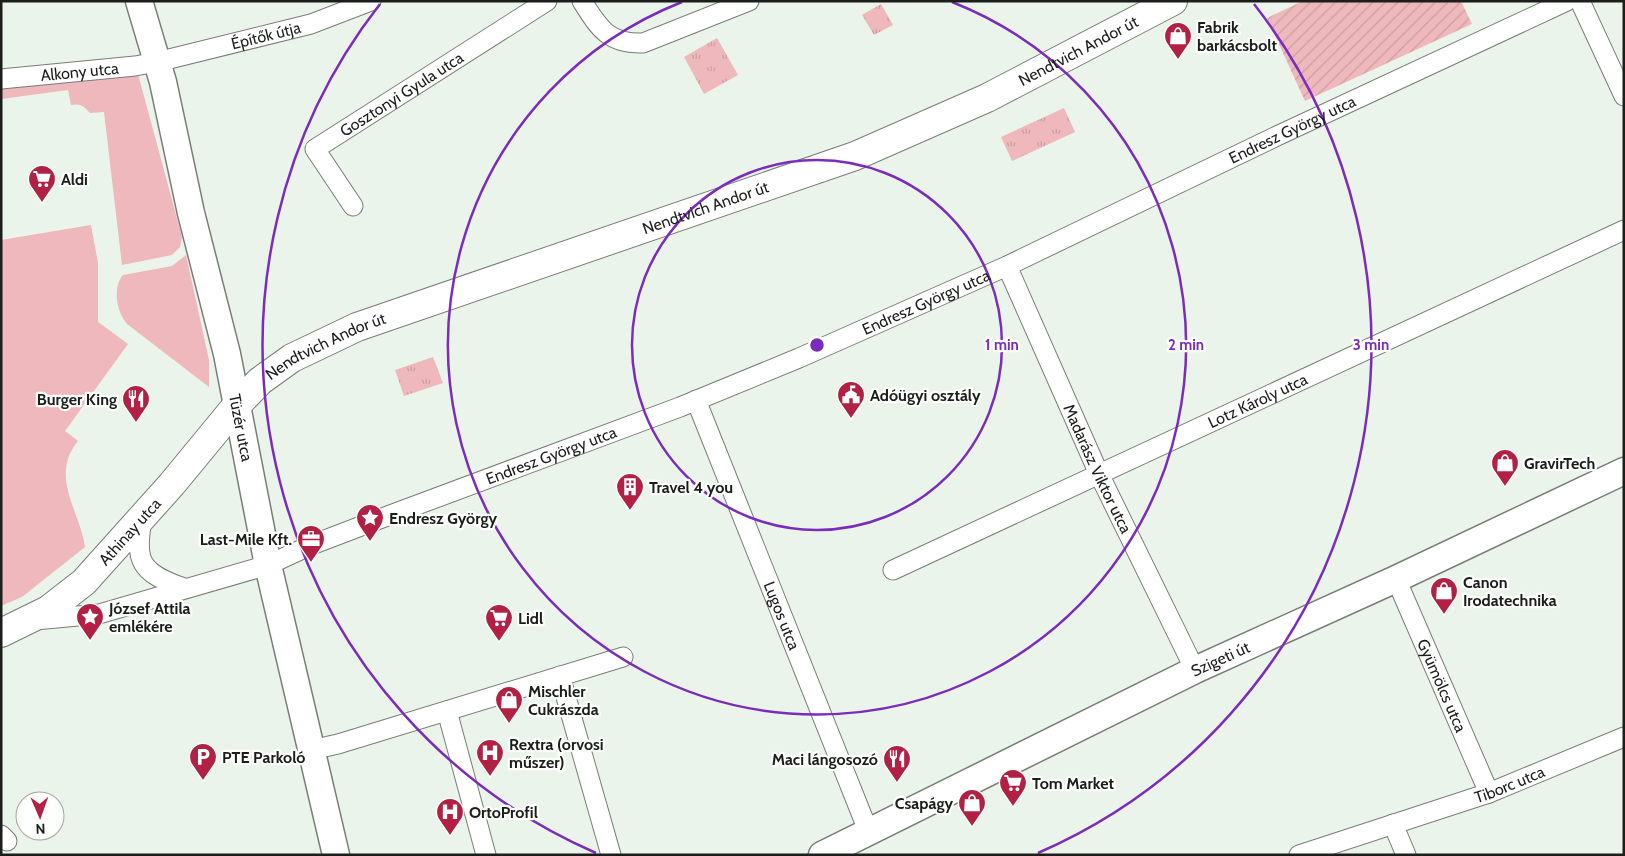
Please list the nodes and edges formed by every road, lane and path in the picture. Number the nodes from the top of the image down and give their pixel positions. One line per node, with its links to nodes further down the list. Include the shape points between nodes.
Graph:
1 (139, 1): 9 (street, Tüzér utca)
2 (371, 1): 9 (street, Építők útja, via 311,24)
3 (547, 1): 12 (street, Gosztonyi Gyula utca, via 315,149)
4 (582, 1): 5 (street, via 606,35 643,43)
5 (749, 1)
6 (1173, 1): 16 (main road, Nendtvich Andor út, via 987,98 855,156 349,330 292,358 260,381)
7 (1567, 1): 14 (street, Endresz György utca)
8 (1580, 1): 11 (street)
9 (157, 62): 10 (street, Alkony utca); 16 (street, Tüzér utca)
10 (1, 79)
11 (1624, 96)
12 (353, 206)
13 (1624, 230): 18 (street, Lotz Károly utca)
14 (1007, 266): 15 (street, Endresz György utca); 18 (street, Madarász Viktor utca)
15 (696, 400): 20 (street, Endresz György utca, via 354,529); 34 (street, Lugos utca)
16 (237, 405): 19 (main road, Athinay utca); 20 (street, Tüzér utca)
17 (1624, 471): 22 (street, Szigeti út)
18 (1099, 474): 21 (street, Lotz Károly utca); 27 (street, Madarász Viktor utca)
19 (143, 516): 23 (street, via 139,557 156,578); 24 (main road, Athinay utca, via 84,582)
20 (268, 565): 23 (street, Endresz György utca); 31 (street, Tüzér utca)
21 (892, 570)
22 (1396, 579): 27 (street, Szigeti út); 32 (street, Gyümölcs utca)
23 (184, 588): 24 (street, Endresz György utca, via 99,614)
24 (31, 620): 25 (main road, Athinay utca)
25 (1, 633)
26 (623, 657): 28 (street)
27 (1195, 670): 34 (street, Szigeti út)
28 (560, 676): 29 (street); 37 (street)
29 (447, 711): 31 (street); 36 (street)
30 (1624, 737): 32 (street, Tiborc utca)
31 (311, 750): 35 (street, Tüzér utca)
32 (1489, 793): 33 (street, Tiborc utca)
33 (1393, 824): 39 (street, Tiborc utca); 40 (street)
34 (869, 833): 38 (street, Szigeti út)
35 (336, 855)
36 (486, 855)
37 (611, 855)
38 (822, 855)
39 (1300, 855)
40 (1406, 855)

